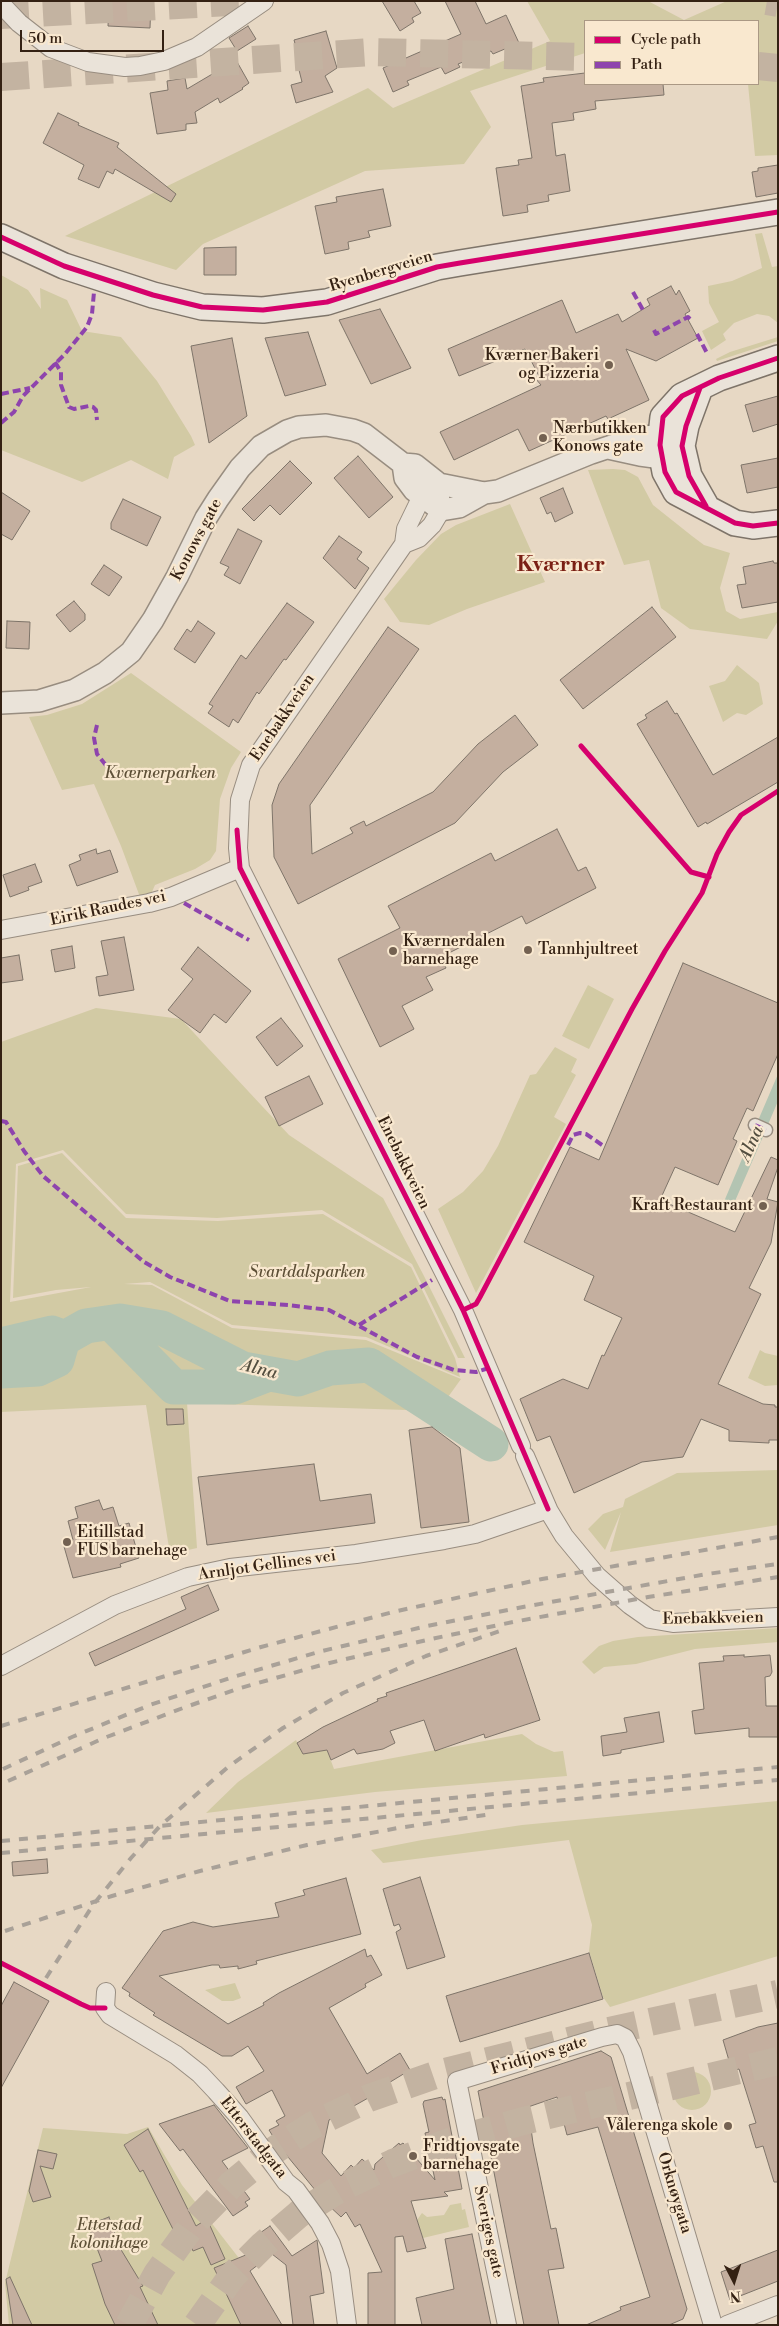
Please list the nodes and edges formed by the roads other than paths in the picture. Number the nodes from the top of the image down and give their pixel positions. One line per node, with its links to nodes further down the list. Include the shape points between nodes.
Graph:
1 (264, 1): 2 (street, via 197,47 164,61 125,67 88,62 51,48)
2 (1, 4)
3 (778, 212): 4 (main road, Ryenbergveien, via 448,265 327,302 263,310 202,307 153,295 64,266)
4 (1, 237)
5 (778, 358): 6 (main road, via 718,378 700,388 686,426)
6 (668, 447): 8 (street, Konows gate, via 640,456 608,448 498,491); 10 (main road, via 670,484 676,492 706,506 720,517 740,524 761,526)
7 (431, 490): 8 (street, Konows gate); 9 (street, Konows gate); 11 (street, Enebakkveien, via 406,529); 12 (street, Konows gate, via 415,465 403,464 364,434 341,426 299,427 273,438 240,468 218,499 178,577 131,652 105,673 75,690 40,701)
8 (484, 493): 9 (street, Konows gate, via 459,508)
9 (441, 510): 11 (street, Enebakkveien, via 424,533)
10 (778, 523)
11 (404, 544): 13 (street, Enebakkveien, via 251,765 242,788 238,812)
12 (1, 703)
13 (240, 868): 14 (street, Eirik Raudes vei, via 149,903); 15 (street, Enebakkveien, via 463,1310)
14 (1, 930)
15 (548, 1509): 16 (street, Enebakkveien, via 564,1536 596,1576 650,1619 673,1623); 17 (street, Arnljot Gellines vei, via 475,1534 444,1540 230,1568 188,1577 115,1606)
16 (778, 1618)
17 (1, 1666)
18 (106, 1992): 22 (street, Etterstadgata, via 105,2008 110,2015 176,2056 216,2091 320,2223 340,2272)
19 (622, 2036): 20 (street, Fridtjovs gate, via 602,2037); 24 (street, Orknøygata, via 632,2052)
20 (457, 2081): 23 (street, Sveriges gate)
21 (778, 2305): 25 (street)
22 (347, 2325)
23 (507, 2325)
24 (713, 2325)
25 (726, 2325)

